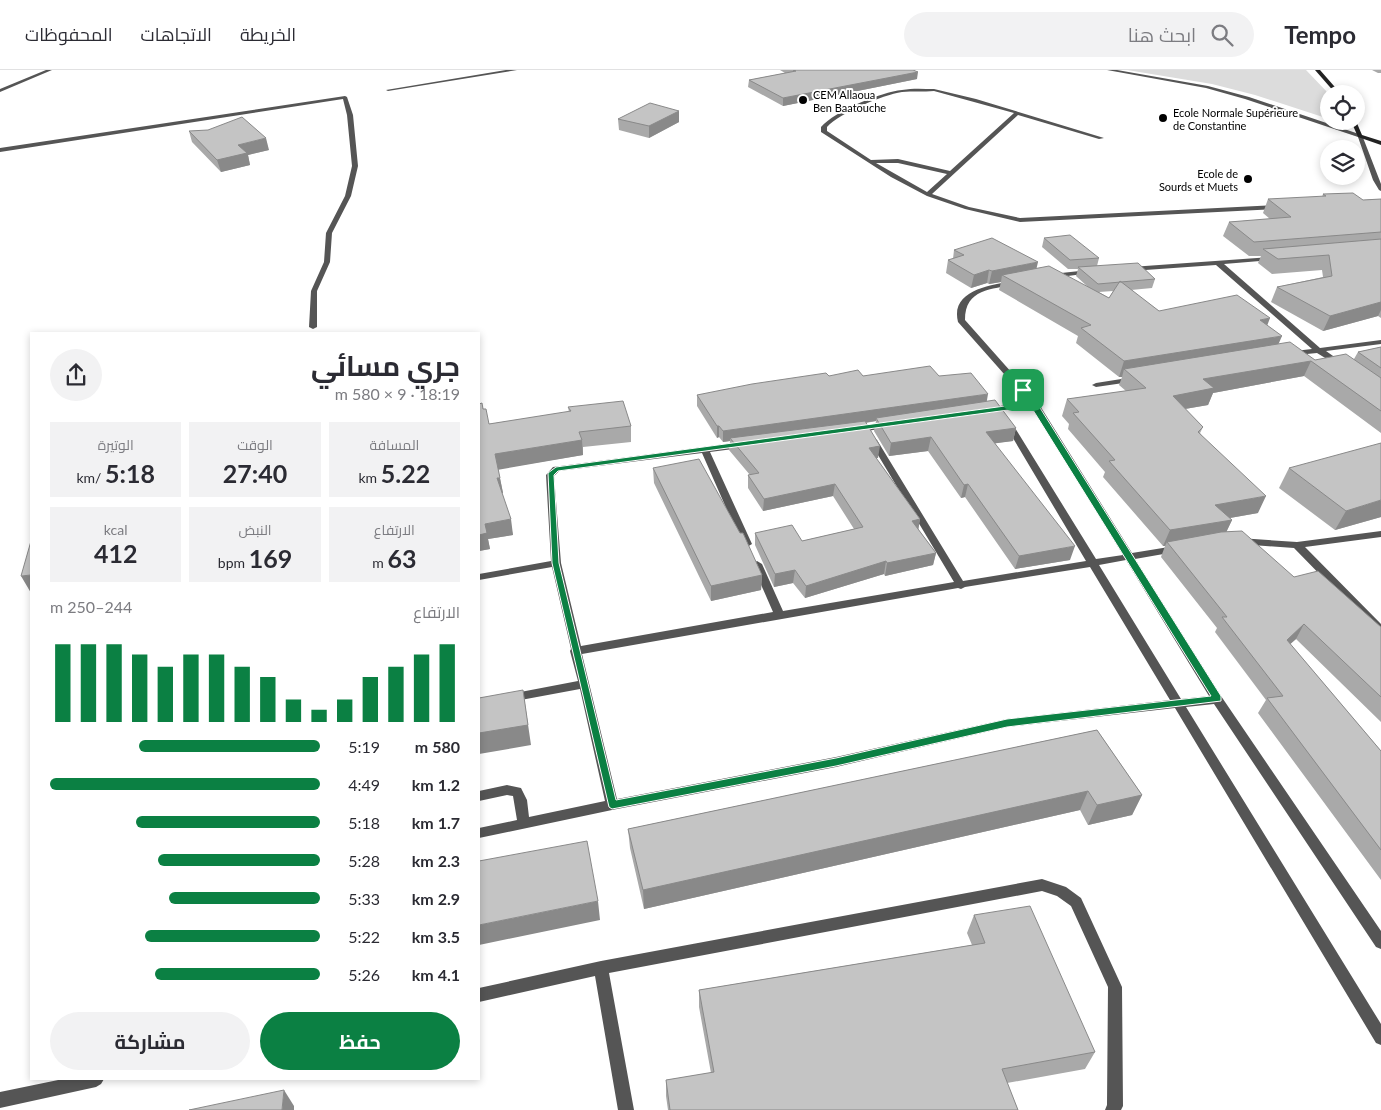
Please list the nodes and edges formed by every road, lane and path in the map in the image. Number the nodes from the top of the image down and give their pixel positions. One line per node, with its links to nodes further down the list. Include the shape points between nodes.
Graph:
1 (50, 70): 7 (street)
2 (515, 70): 8 (street)
3 (1109, 70): 12 (street, via 1206,87)
4 (1317, 70): 5 (main road)
5 (1331, 85)
6 (0, 86): 7 (street)
7 (11, 86): 9 (street)
8 (388, 90)
9 (0, 91)
10 (1017, 113): 13 (street); 16 (street, via 934,90 902,91 881,96 832,119 824,127 824,132); 17 (street)
11 (1357, 130): 12 (main road)
12 (1360, 136): 14 (main road); 18 (street)
13 (1101, 138)
14 (1381, 143)
15 (0, 150): 27 (street, via 345,97 355,166 348,196 329,233 327,262 314,291)
16 (872, 161): 17 (street, via 898,161); 19 (street)
17 (951, 173): 19 (street)
18 (1381, 189)
19 (928, 194): 20 (street, via 1020,220)
20 (1283, 206)
21 (1276, 258): 22 (street)
22 (1218, 263): 23 (street); 29 (street)
23 (1118, 270)
24 (1098, 271): 25 (street)
25 (1040, 278)
26 (1021, 282): 34 (street, via 974,294 963,304 961,320)
27 (313, 327)
28 (1381, 342): 29 (street)
29 (1317, 349): 30 (street); 31 (street)
30 (1279, 355)
31 (1349, 372)
32 (1144, 377): 33 (street)
33 (1096, 385)
34 (1023, 390): 35 (street); 36 (street)
35 (1034, 403): 36 (street); 47 (street)
36 (1008, 408): 37 (street); 49 (street, via 1004,416)
37 (979, 412)
38 (904, 423): 39 (street)
39 (866, 428): 40 (street); 51 (street)
40 (847, 431)
41 (752, 444): 42 (street)
42 (705, 450): 48 (street, via 556,469 550,475 550,483); 52 (street)
43 (1381, 534): 45 (street)
44 (1224, 542): 45 (street, via 1252,540)
45 (1297, 545): 53 (street)
46 (1186, 547): 47 (street)
47 (1129, 556): 49 (street); 56 (street)
48 (556, 563): 50 (street); 54 (street)
49 (1095, 564): 51 (street); 58 (street)
50 (480, 577)
51 (961, 586): 52 (street)
52 (779, 614): 54 (street)
53 (1381, 630)
54 (575, 650): 55 (street)
55 (583, 684): 57 (street); 60 (street)
56 (1217, 699): 58 (street); 63 (street)
57 (498, 700)
58 (1178, 704): 60 (street, via 1007,723 836,762); 66 (street)
59 (480, 796): 61 (street, via 507,790 517,792)
60 (612, 804): 61 (street)
61 (524, 823): 62 (street)
62 (480, 833)
63 (1381, 943)
64 (601, 968): 65 (street); 69 (street); 70 (street, via 1042,885 1061,891 1076,902 1114,987 1115,1106)
65 (480, 995)
66 (1381, 1038)
67 (91, 1080): 68 (street)
68 (0, 1100)
69 (626, 1110)
70 (1112, 1110)

